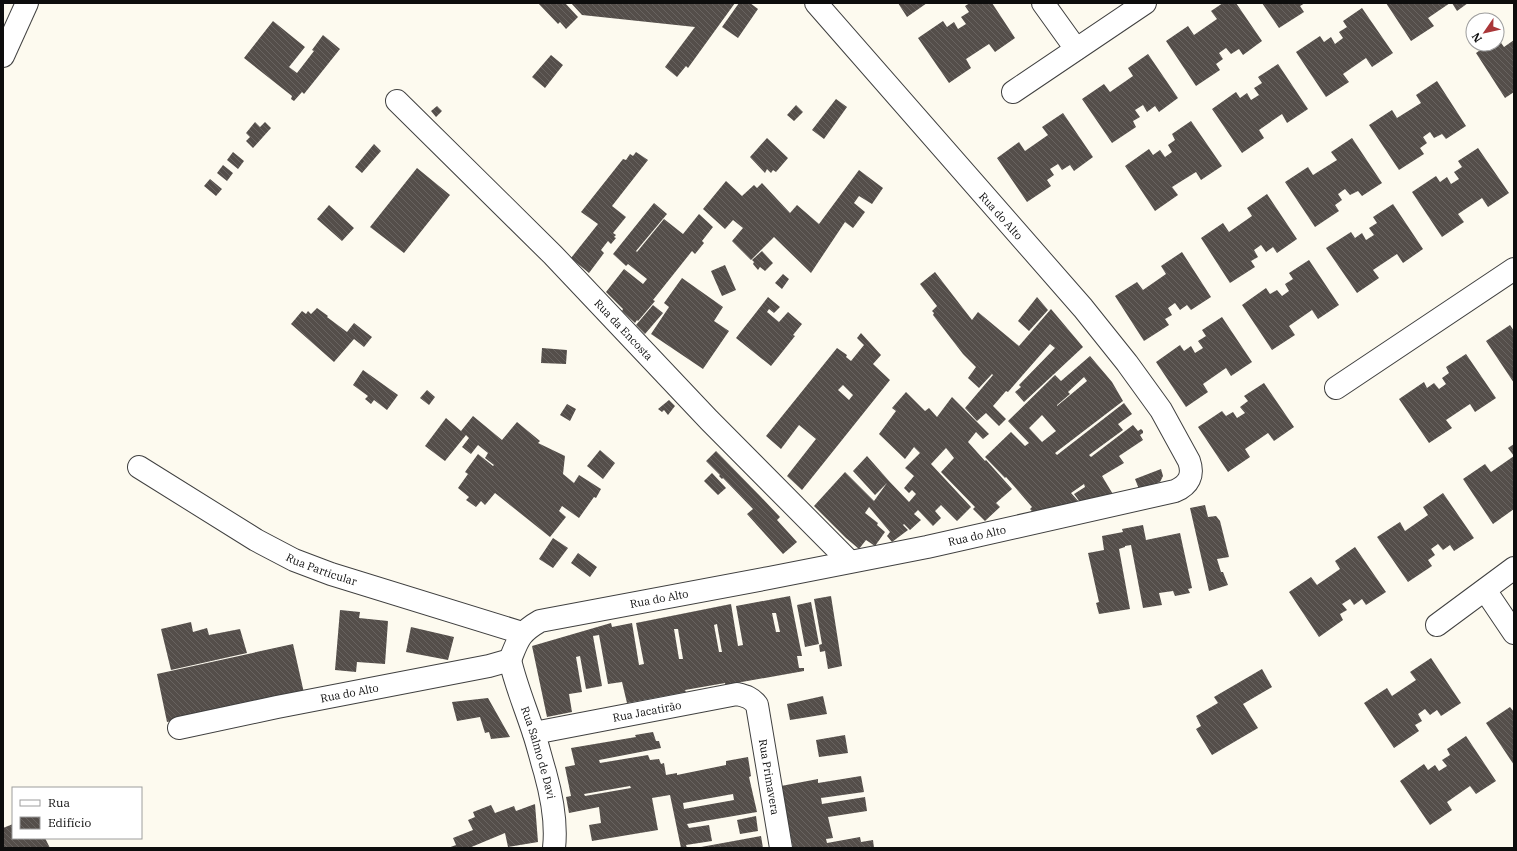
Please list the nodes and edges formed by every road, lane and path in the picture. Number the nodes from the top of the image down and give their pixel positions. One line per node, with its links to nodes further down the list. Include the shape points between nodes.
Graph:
1 (27, 3): 6 (street)
2 (816, 3): 12 (street, Rua do Alto, via 1083,308 1161,410 1192,469 1187,483 1175,491 927,547)
3 (1043, 3): 5 (street)
4 (1145, 3): 5 (street)
5 (1076, 49): 7 (street)
6 (3, 56)
7 (1013, 92)
8 (397, 101): 12 (street, Rua da Encosta, via 553,255 709,420)
9 (1514, 270): 10 (street)
10 (1336, 388)
11 (139, 467): 16 (street, Rua Particular, via 256,540 294,560 331,574)
12 (849, 561): 16 (street, Rua do Alto, via 540,621)
13 (1514, 568): 14 (street)
14 (1485, 590): 15 (street); 17 (street)
15 (1437, 625)
16 (522, 633): 18 (street)
17 (1514, 633)
18 (510, 660): 20 (street, Rua do Alto); 21 (street, Rua Salmo de Davi, via 516,685)
19 (757, 705): 21 (street, Rua Jacatirão, via 747,696 737,694); 23 (street, Rua Primavera)
20 (179, 728)
21 (534, 733): 22 (street, Rua Salmo de Davi, via 555,815)
22 (554, 848)
23 (782, 848)

